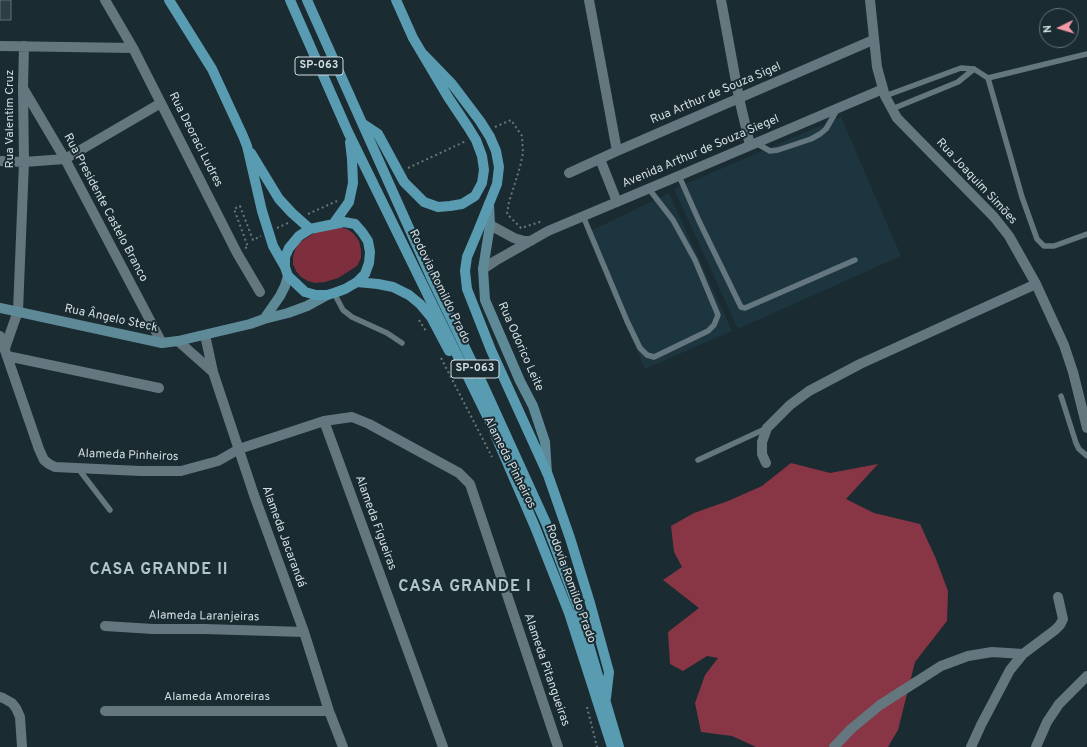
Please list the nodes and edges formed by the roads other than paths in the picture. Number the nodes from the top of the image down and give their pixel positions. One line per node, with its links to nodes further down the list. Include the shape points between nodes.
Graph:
1 (105, 0): 12 (street, Rua Deoraci Ludres)
2 (169, 0): 26 (main road, via 212,69)
3 (290, 0): 24 (main road, Rodovia Romildo Prado / SP-063)
4 (307, 0): 23 (main road, Rodovia Romildo Prado / SP-063)
5 (396, 0): 13 (main road)
6 (589, 0): 27 (street)
7 (721, 0): 19 (street)
8 (870, 0): 9 (street, Rua Joaquim Simões)
9 (873, 40): 18 (street, Rua Joaquim Simões); 19 (street, Rua Arthur de Souza Sigel)
10 (0, 46): 11 (street)
11 (24, 46): 12 (street); 17 (street, Rua Valentim Cruz)
12 (133, 48): 20 (street, Rua Deoraci Ludres)
13 (423, 54): 23 (main road, via 476,140 482,156 482,183 475,196 462,204 450,206 438,207 424,202 404,182 378,134); 36 (main road, via 452,84 490,137 499,167)
14 (1087, 54): 16 (lane)
15 (974, 69): 16 (lane); 18 (lane, via 961,68); 22 (lane, via 958,82)
16 (988, 78): 41 (lane, via 1022,197 1037,239 1044,246 1054,246)
17 (23, 88): 28 (street, Rua Presidente Castelo Branco); 31 (street, Rua Valentim Cruz)
18 (884, 92): 21 (street, Avenida Arthur de Souza Siegel); 22 (street, Rua Joaquim Simões)
19 (739, 98): 25 (street); 27 (street, Rua Arthur de Souza Sigel)
20 (161, 103): 28 (street); 48 (street, Rua Deoraci Ludres, via 237,253)
21 (838, 108): 25 (street, Avenida Arthur de Souza Siegel); 25 (lane, via 826,129 811,139 770,151)
22 (892, 109): 47 (street, Rua Joaquim Simões, via 897,118 1009,236)
23 (362, 124): 79 (main road, Rodovia Romildo Prado / SP-063, via 546,523 578,608)
24 (348, 132): 38 (main road, via 353,183 349,202); 62 (main road, Rodovia Romildo Prado / SP-063)
25 (753, 144): 33 (street, Avenida Arthur de Souza Siegel)
26 (247, 146): 40 (main road, via 279,199); 45 (main road, via 262,211 273,246)
27 (617, 151): 29 (street, Rua Arthur de Souza Sigel)
28 (65, 159): 31 (street); 56 (street, Rua Presidente Castelo Branco)
29 (600, 159): 32 (street, Rua Arthur de Souza Sigel); 35 (street)
30 (0, 161): 31 (street)
31 (24, 162): 51 (street, Rua Valentim Cruz)
32 (569, 173)
33 (679, 176): 34 (street, Avenida Arthur de Souza Siegel); 43 (lane, via 698,221 741,307 746,308)
34 (648, 189): 35 (street, Avenida Arthur de Souza Siegel); 37 (lane, via 673,220 695,260 718,315 708,331 654,357 647,355 640,348)
35 (617, 202): 37 (street, Avenida Arthur de Souza Siegel)
36 (489, 204): 39 (main road, Rua Odorico Leite); 71 (main road, via 466,257 467,289 491,350)
37 (583, 216): 42 (street, Avenida Arthur de Souza Siegel)
38 (334, 223): 40 (main road, Rua Ângelo Steck); 46 (main road, Rua Ângelo Steck, via 355,224 368,241 369,263)
39 (490, 226): 42 (street, via 514,238); 44 (main road, Rua Odorico Leite)
40 (310, 229): 45 (main road, Rua Ângelo Steck, via 299,236 289,248 285,257)
41 (1087, 234)
42 (531, 241): 44 (street, Avenida Arthur de Souza Siegel)
43 (856, 260)
44 (482, 269): 71 (main road, Rua Odorico Leite, via 487,305 533,406 545,442)
45 (286, 272): 49 (main road, via 305,292 316,295); 52 (main road, Rua Ângelo Steck, via 285,286)
46 (357, 282): 49 (main road, Rua Ângelo Steck); 62 (main road, via 393,287 420,304)
47 (1036, 284): 64 (street, via 860,364 809,391 790,405); 65 (street, Rua Joaquim Simões, via 1064,345)
48 (260, 292)
49 (331, 294): 52 (main road, Rua Ângelo Steck, via 294,311); 57 (lane, via 352,317)
50 (0, 308): 51 (main road, Rua Ângelo Steck)
51 (18, 311): 56 (main road, Rua Ângelo Steck); 58 (street)
52 (264, 319): 53 (main road, Rua Ângelo Steck)
53 (205, 335): 55 (main road, Rua Ângelo Steck); 59 (street, Alameda Jacarandá)
54 (0, 336): 58 (street, Alameda Pinheiros)
55 (178, 341): 56 (main road, Rua Ângelo Steck); 59 (street)
56 (162, 343)
57 (402, 343)
58 (6, 352): 60 (street); 70 (street, Alameda Pinheiros, via 44,460 55,467)
59 (213, 372): 66 (street, Alameda Jacarandá)
60 (159, 388)
61 (1061, 396): 67 (lane, via 1076,443)
62 (488, 418): 82 (main road, Rodovia Romildo Prado / SP-063, via 569,613)
63 (324, 421): 66 (street, Alameda Pinheiros); 85 (street, Alameda Figueiras); 86 (street, Alameda Pitangueiras, via 352,417 369,424 459,473 470,484)
64 (767, 428): 68 (lane); 69 (street, via 762,442 762,454)
65 (1087, 428)
66 (239, 449): 70 (street, Alameda Pinheiros, via 218,461 181,471); 75 (street, Alameda Jacarandá)
67 (1087, 456)
68 (698, 460)
69 (766, 463)
70 (76, 467): 72 (lane)
71 (548, 475): 79 (main road, via 604,650 609,672)
72 (110, 510)
73 (1058, 597): 76 (street, via 1063,619 1060,625)
74 (104, 626): 75 (street, Alameda Laranjeiras)
75 (304, 632): 81 (street, Alameda Jacarandá)
76 (1022, 654): 88 (street, via 992,652 968,656 941,666 880,705); 89 (street, via 1010,670)
77 (1087, 676): 90 (street, via 1059,704 1047,722)
78 (0, 697): 83 (street, via 12,703 20,717)
79 (606, 704): 87 (main road, Rodovia Romildo Prado / SP-063)
80 (105, 711): 81 (street, Alameda Amoreiras)
81 (329, 711): 84 (street, Alameda Jacarandá)
82 (610, 744)
83 (22, 747)
84 (343, 747)
85 (443, 747)
86 (558, 747)
87 (619, 747)
88 (834, 747)
89 (971, 747)
90 (1036, 747)

